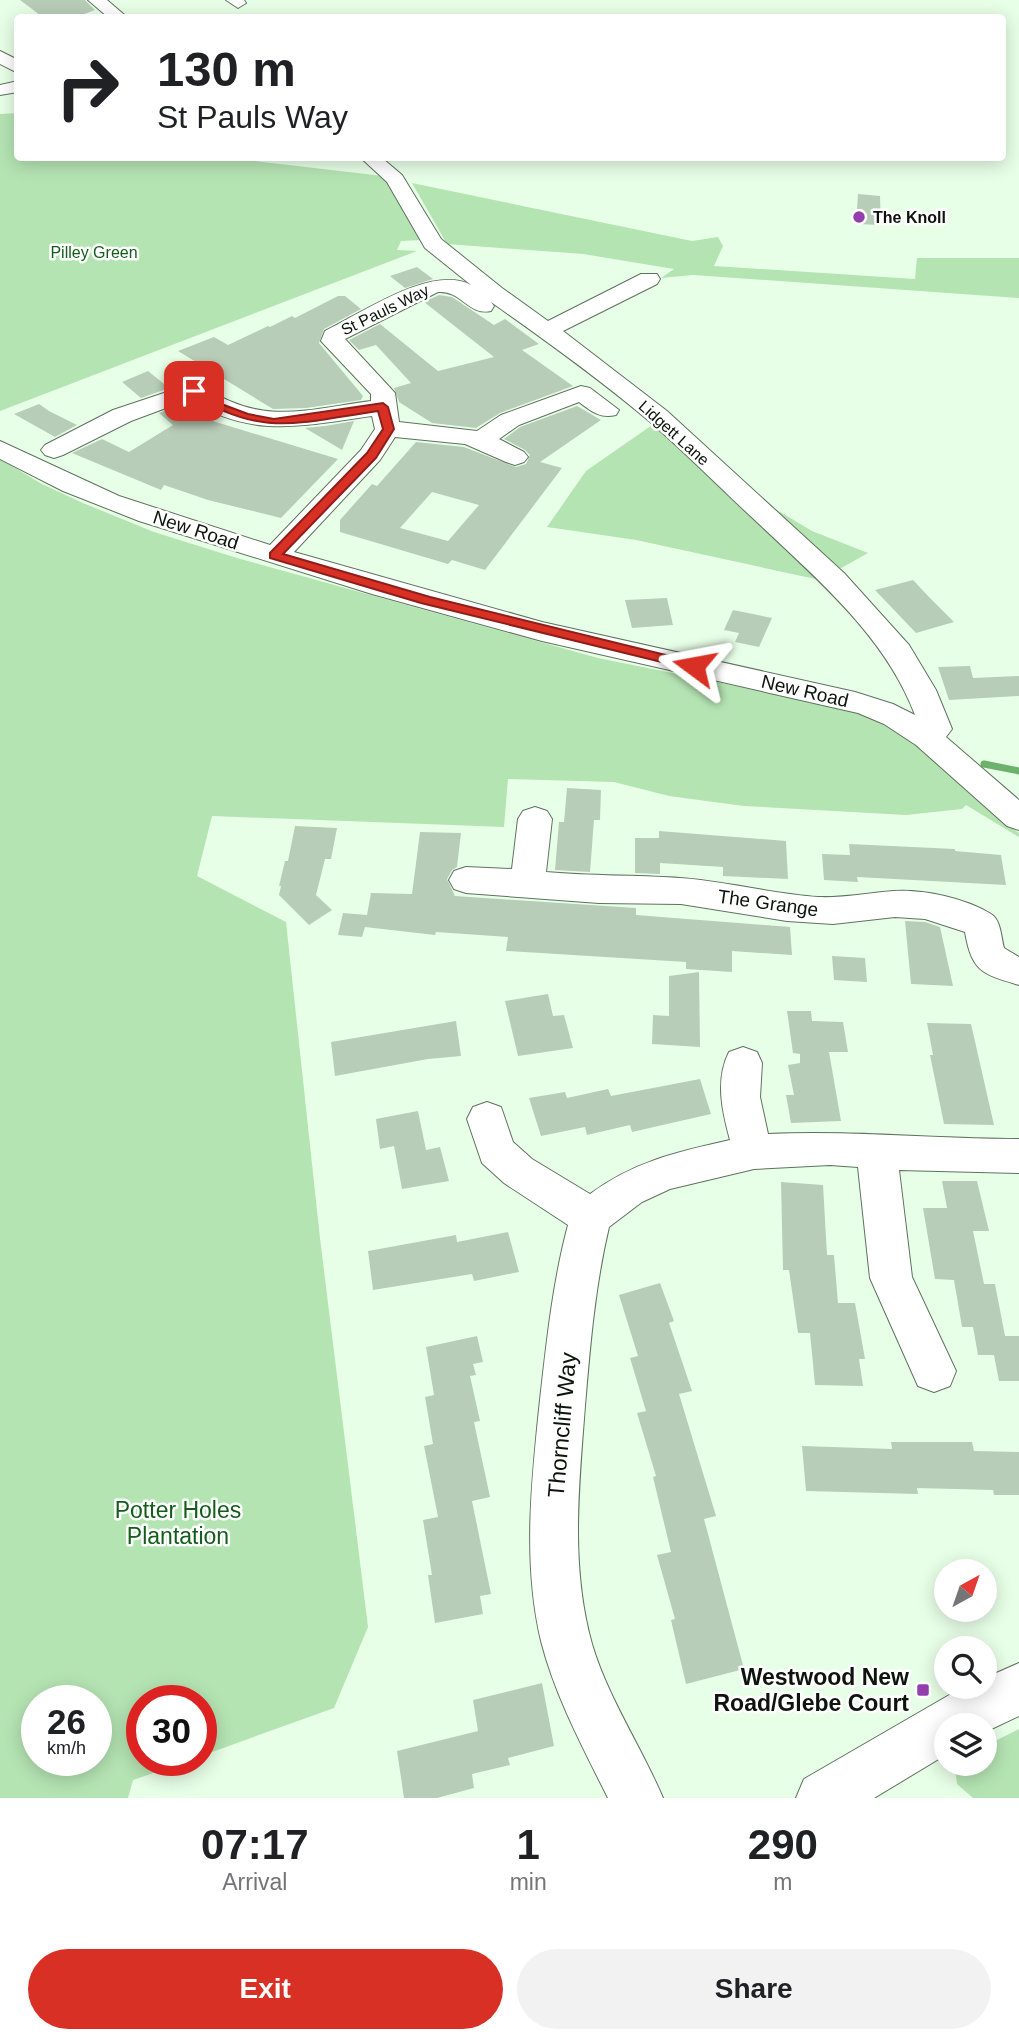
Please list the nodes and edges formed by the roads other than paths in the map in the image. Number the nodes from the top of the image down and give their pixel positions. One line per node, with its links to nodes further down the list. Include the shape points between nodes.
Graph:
1 (96, 0): 2 (street)
2 (115, 14)
3 (374, 161): 6 (street, Lidgett Lane, via 395,179 433,243)
4 (649, 279): 6 (street)
5 (502, 319): 9 (street, St Pauls Way, via 457,286 439,284 333,335 333,341 383,393)
6 (549, 343): 7 (street, via 586,384); 15 (street, Lidgett Lane, via 658,416 834,579 898,652 921,690 936,729)
7 (581, 393): 8 (street); 10 (street, via 510,419)
8 (607, 410)
9 (386, 418): 10 (street); 12 (street, via 274,422 246,417 220,407 194,382); 14 (street, via 372,455)
10 (481, 440): 13 (street)
11 (0, 449): 14 (street, New Road, via 91,495)
12 (54, 450)
13 (515, 457)
14 (275, 556): 15 (street, New Road, via 615,649 853,701 895,717)
15 (924, 735): 16 (street, New Road)
16 (1019, 817)
17 (534, 820): 19 (street)
18 (467, 880): 19 (street, The Grange)
19 (528, 883): 20 (street, The Grange, via 681,891 833,911 895,904 925,906 981,924 988,955)
20 (1019, 971)
21 (743, 1063): 23 (street, via 741,1105)
22 (487, 1119): 26 (street, via 496,1151)
23 (754, 1152): 24 (street, via 830,1148); 26 (street, via 666,1172 641,1182)
24 (877, 1152): 25 (street); 27 (street, via 891,1278)
25 (1019, 1156)
26 (591, 1217): 29 (street, Thorncliff Way, via 566,1368 555,1482 554,1556 567,1644)
27 (934, 1371)
28 (1019, 1689): 30 (street, via 969,1712)
29 (636, 1798)
30 (824, 1798)

